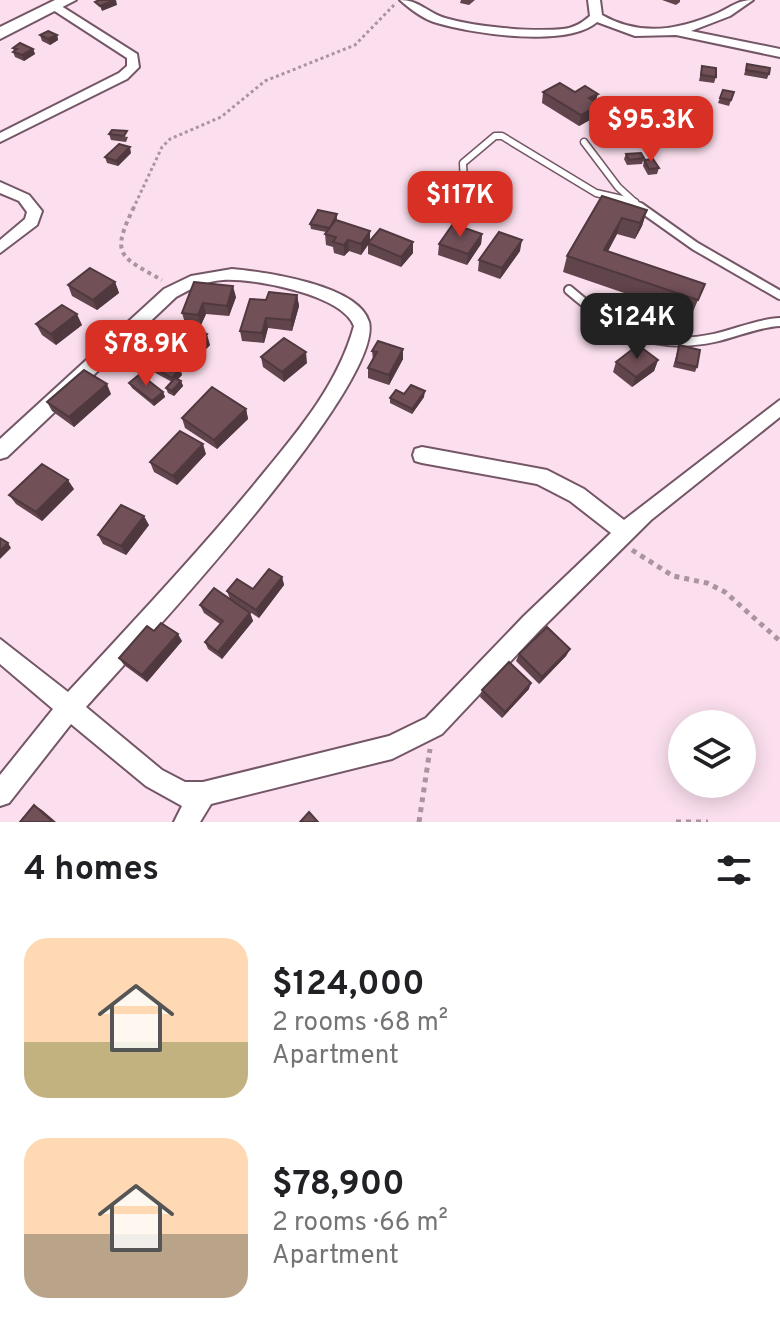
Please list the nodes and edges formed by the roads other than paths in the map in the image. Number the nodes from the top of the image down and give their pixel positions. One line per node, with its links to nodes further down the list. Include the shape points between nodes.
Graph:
1 (406, 0): 5 (street, via 438,20 497,31 563,33 583,28)
2 (594, 0): 5 (street)
3 (747, 0): 6 (street)
4 (61, 3): 7 (main road); 9 (street, via 133,57 133,67)
5 (596, 17): 6 (street, via 642,34)
6 (680, 32): 8 (street)
7 (0, 34)
8 (780, 53)
9 (0, 138)
10 (584, 142): 12 (lane)
11 (0, 187): 14 (street, via 24,198 35,211 32,221)
12 (635, 202): 13 (lane, via 596,193 495,136 463,163); 16 (lane)
13 (465, 204)
14 (0, 248)
15 (569, 290): 17 (lane, via 611,325 670,339 714,338)
16 (780, 295)
17 (780, 322)
18 (780, 407): 21 (street)
19 (0, 451): 23 (street, via 170,293 191,281 214,273 240,273 290,285 342,301 362,325 357,351 328,404 289,458)
20 (422, 455): 21 (street, via 540,476 577,495)
21 (621, 536): 25 (street, via 434,726 392,747)
22 (0, 650): 23 (street)
23 (69, 708): 24 (street); 25 (street, via 154,778 183,794)
24 (0, 794)
25 (203, 794): 26 (street)
26 (186, 822)

